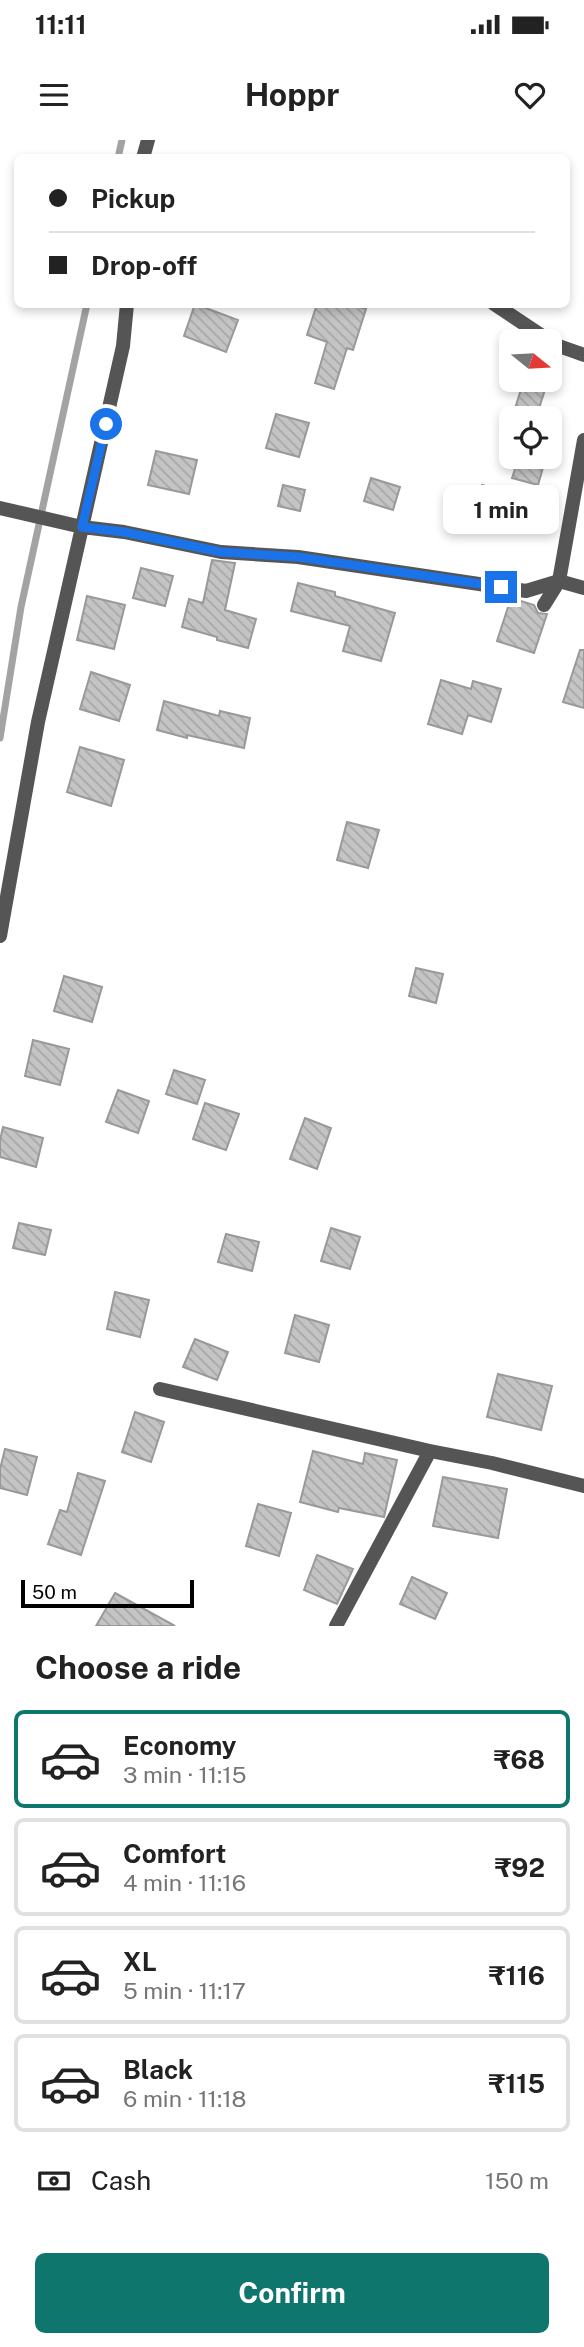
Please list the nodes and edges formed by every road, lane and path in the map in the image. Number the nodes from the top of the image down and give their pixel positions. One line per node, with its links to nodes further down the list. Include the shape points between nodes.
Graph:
1 (127, 308): 6 (street, via 123,346)
2 (500, 308): 3 (street, via 556,345)
3 (584, 355)
4 (584, 440): 7 (street)
5 (0, 509): 6 (street)
6 (82, 527): 7 (street, via 221,552 298,557 526,591); 10 (street, via 38,722)
7 (559, 581): 8 (street); 9 (street)
8 (584, 588)
9 (544, 605)
10 (0, 936)
11 (160, 1389): 12 (street)
12 (430, 1451): 13 (street); 14 (street)
13 (584, 1486)
14 (336, 1626)

